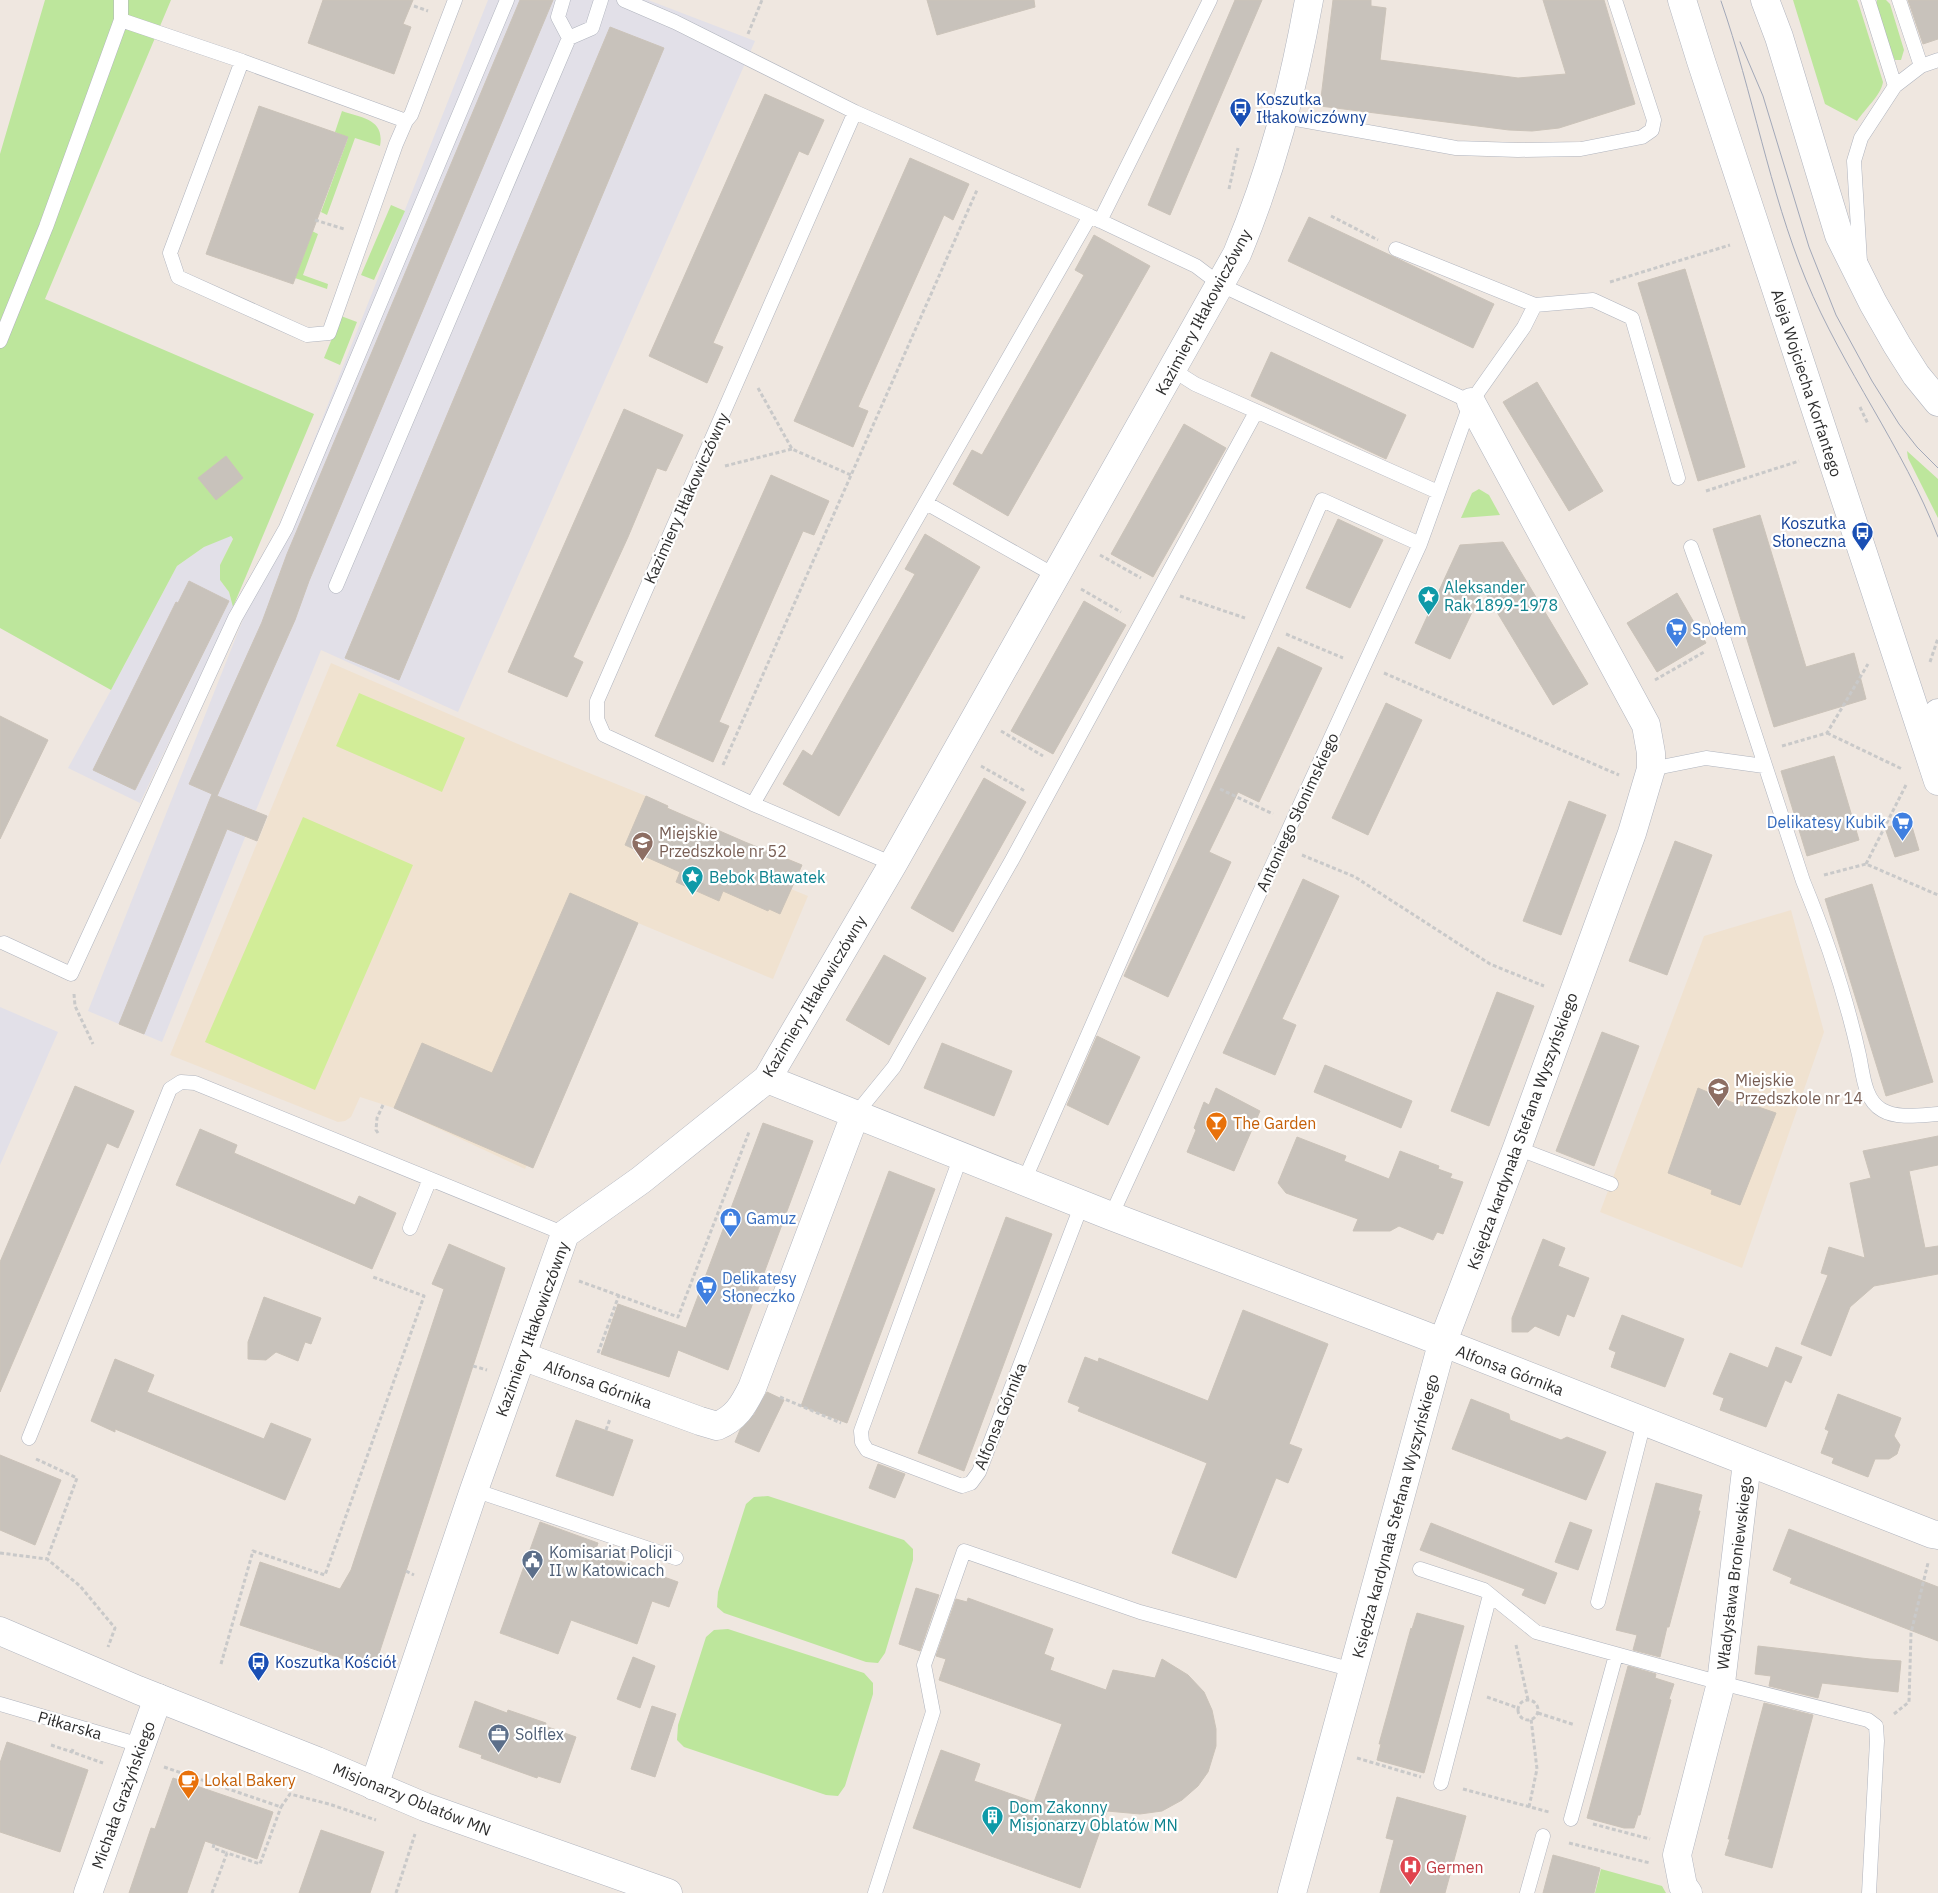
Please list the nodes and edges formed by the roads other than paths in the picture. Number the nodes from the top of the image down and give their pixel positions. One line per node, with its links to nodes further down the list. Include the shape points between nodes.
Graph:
1 (121, 0): 14 (lane)
2 (455, 0): 22 (lane, via 412,115)
3 (507, 0): 46 (lane, via 286,528 235,618 71,974)
4 (563, 0): 15 (lane, via 558,17)
5 (602, 0): 15 (lane, via 592,28)
6 (624, 0): 20 (lane)
7 (1210, 0): 23 (lane)
8 (1309, 0): 21 (street, Kazimiery Iłłakowiczówny)
9 (1615, 0): 21 (lane, via 1654,120 1652,130 1642,137 1581,149 1456,148)
10 (1682, 0): 43 (street, Aleja Wojciecha Korfantego)
11 (1765, 0): 25 (street, via 1838,235)
12 (1868, 0): 19 (lane)
13 (1899, 0): 18 (lane)
14 (121, 20): 17 (lane); 28 (lane, via 46,227)
15 (569, 38): 39 (lane)
16 (1938, 60): 18 (lane)
17 (242, 61): 22 (lane); 22 (lane, via 170,253 178,277 307,335 329,333)
18 (1921, 66): 19 (lane)
19 (1895, 86): 25 (lane, via 1861,138 1854,162)
20 (855, 112): 23 (lane); 44 (lane, Kazimiery Iłłakowiczówny, via 597,701 596,720 604,734)
21 (1285, 117): 26 (street, Kazimiery Iłłakowiczówny, via 1257,206)
22 (406, 121)
23 (1095, 219): 26 (lane, via 1196,266); 35 (lane)
24 (1396, 249): 27 (lane)
25 (1861, 280): 31 (street, via 1897,346)
26 (1221, 285): 29 (street, Kazimiery Iłłakowiczówny); 30 (lane)
27 (1534, 305): 30 (lane, Antoniego Słonimskiego, via 1524,327); 33 (lane, via 1593,300 1632,318)
28 (0, 341)
29 (1173, 370): 32 (lane, via 1195,384); 38 (street, Kazimiery Iłłakowiczówny)
30 (1471, 402): 34 (lane, Antoniego Słonimskiego); 42 (street, Księdza kardynała Stefana Wyszyńskiego, via 1646,725 1651,753)
31 (1938, 402)
32 (1256, 412): 34 (lane); 49 (lane, via 1063,768 894,1067)
33 (1678, 478)
34 (1438, 492): 36 (lane, Antoniego Słonimskiego)
35 (926, 503): 38 (lane); 44 (lane)
36 (1420, 544): 53 (lane, via 1322,500); 56 (lane, Antoniego Słonimskiego)
37 (1691, 547): 41 (lane)
38 (1066, 581): 45 (street, Kazimiery Iłłakowiczówny)
39 (336, 586)
40 (1938, 713): 43 (street)
41 (1763, 759): 42 (lane, via 1706,758); 48 (lane, via 1853,1029 1869,1097 1882,1110 1905,1116)
42 (1639, 774): 50 (street, Księdza kardynała Stefana Wyszyńskiego, via 1632,833)
43 (1935, 774)
44 (753, 804): 45 (lane, Kazimiery Iłłakowiczówny)
45 (893, 864): 47 (street, Kazimiery Iłłakowiczówny)
46 (4, 943)
47 (766, 1079): 49 (street, Alfonsa Górnika); 58 (street, Kazimiery Iłłakowiczówny, via 641,1180)
48 (1938, 1114)
49 (855, 1115): 51 (street, Alfonsa Górnika); 60 (street, Alfonsa Górnika, via 752,1388 742,1408 729,1421 717,1426 700,1422)
50 (1518, 1148): 54 (lane); 59 (street, Księdza kardynała Stefana Wyszyńskiego)
51 (961, 1156): 53 (street, Alfonsa Górnika); 55 (lane, Alfonsa Górnika, via 861,1432 867,1450 962,1486 971,1483 979,1472)
52 (430, 1179): 57 (lane); 58 (lane); 62 (lane, via 195,1083 181,1082 170,1089)
53 (1024, 1181): 55 (street, Alfonsa Górnika)
54 (1611, 1184)
55 (1082, 1204): 56 (street, Alfonsa Górnika)
56 (1111, 1216): 59 (street, Alfonsa Górnika)
57 (410, 1228)
58 (565, 1234): 60 (street, Kazimiery Iłłakowiczówny)
59 (1442, 1344): 61 (street, Alfonsa Górnika); 72 (street, Księdza kardynała Stefana Wyszyńskiego)
60 (522, 1356): 64 (street, Kazimiery Iłłakowiczówny)
61 (1644, 1422): 63 (street, Alfonsa Górnika); 69 (lane)
62 (29, 1438)
63 (1747, 1462): 65 (street, Alfonsa Górnika); 73 (street, Władysława Broniewskiego)
64 (474, 1490): 66 (lane); 78 (street, Kazimiery Iłłakowiczówny)
65 (1938, 1535)
66 (676, 1558)
67 (1420, 1569): 68 (lane, Władysława Broniewskiego, via 1484,1590)
68 (1490, 1595): 71 (lane, Władysława Broniewskiego, via 1536,1632); 77 (lane)
69 (1598, 1602)
70 (0, 1631): 74 (street, Misjonarzy Oblatów MN)
71 (1616, 1655): 73 (lane, Władysława Broniewskiego); 79 (lane)
72 (1353, 1670): 83 (lane, via 1140,1612 964,1551 924,1665 933,1712); 84 (street, Księdza kardynała Stefana Wyszyńskiego)
73 (1721, 1683): 86 (street, Władysława Broniewskiego, via 1677,1855 1683,1886); 87 (lane, Władysława Broniewskiego, via 1868,1720 1876,1726)
74 (158, 1698): 76 (street, Michała Grażyńskiego); 78 (street, Misjonarzy Oblatów MN)
75 (0, 1704): 76 (lane, Piłkarska)
76 (149, 1755): 81 (street, Michała Grażyńskiego)
77 (1441, 1783)
78 (374, 1786): 82 (street, Misjonarzy Oblatów MN)
79 (1571, 1818)
80 (1543, 1836): 85 (lane)
81 (88, 1893)
82 (668, 1893)
83 (875, 1893)
84 (1292, 1893)
85 (1527, 1893)
86 (1688, 1893)
87 (1870, 1893)

